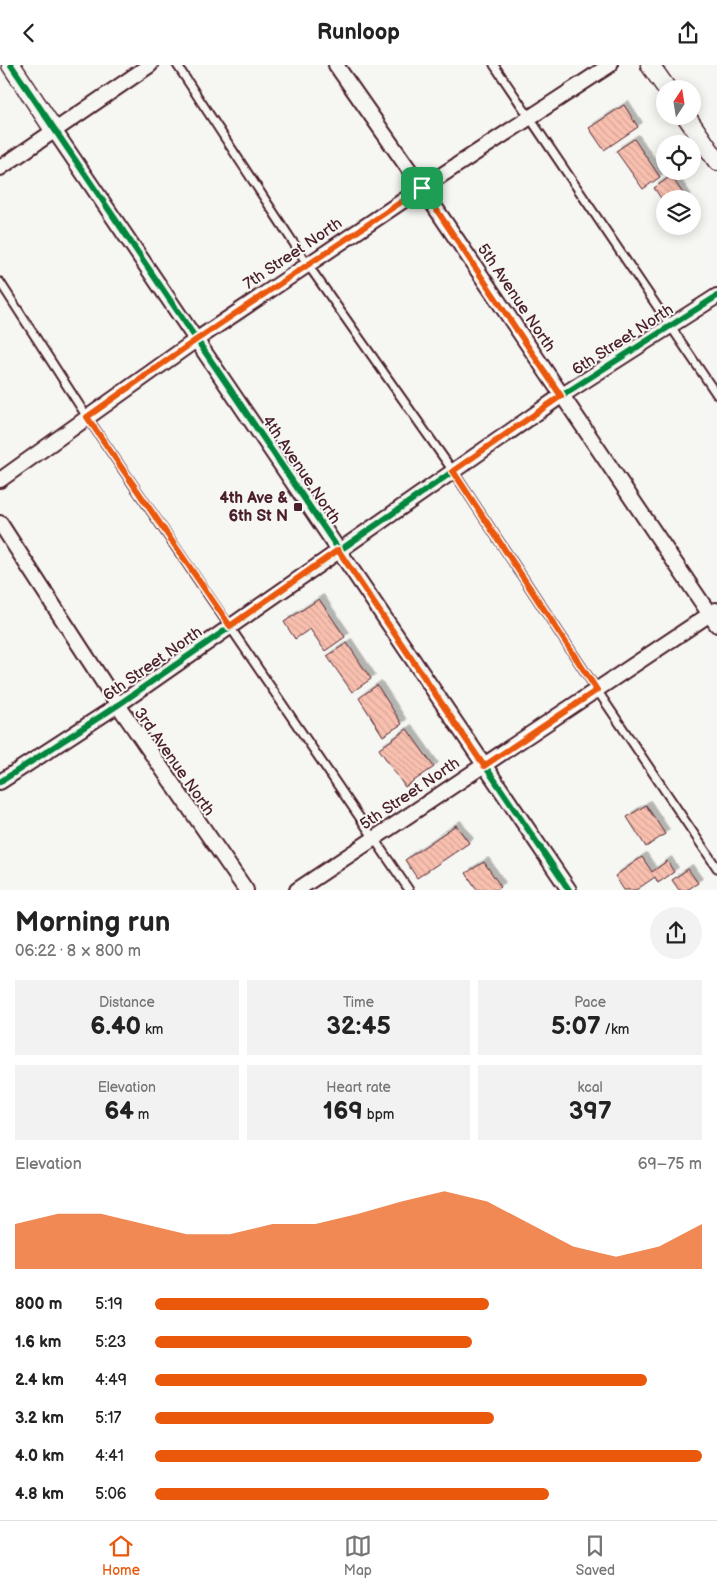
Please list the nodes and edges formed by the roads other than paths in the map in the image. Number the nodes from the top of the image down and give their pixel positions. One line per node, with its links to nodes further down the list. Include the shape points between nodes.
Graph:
1 (11, 65): 11 (street, 4th Avenue North)
2 (150, 65): 11 (street)
3 (177, 65): 15 (lane)
4 (336, 65): 14 (street, 5th Avenue North)
5 (494, 65): 9 (lane)
6 (610, 65): 9 (street, 7th Street North)
7 (650, 65): 8 (street)
8 (661, 80)
9 (530, 118): 14 (street, 7th Street North); 18 (lane)
10 (692, 125): 12 (street)
11 (54, 130): 13 (street); 19 (street, 4th Avenue North)
12 (717, 161)
13 (0, 168)
14 (422, 188): 15 (street, 7th Street North); 21 (street, 5th Avenue North)
15 (308, 265): 19 (street, 7th Street North); 23 (lane)
16 (0, 282): 22 (lane)
17 (717, 296): 18 (street, 6th Street North)
18 (671, 326): 20 (lane); 21 (street, 6th Street North)
19 (196, 340): 22 (street, 7th Street North); 26 (street, 4th Avenue North)
20 (717, 395)
21 (561, 396): 23 (street, 6th Street North); 27 (street, 5th Avenue North)
22 (87, 417): 24 (street, 7th Street North); 28 (lane)
23 (453, 471): 26 (street, 6th Street North); 29 (lane)
24 (0, 480)
25 (0, 523): 30 (street, 3rd Avenue North)
26 (338, 550): 28 (street, 6th Street North); 31 (street, 4th Avenue North)
27 (715, 616): 29 (street, 5th Street North)
28 (230, 626): 30 (street, 6th Street North); 33 (lane)
29 (597, 690): 31 (street, 5th Street North); 34 (lane)
30 (118, 705): 32 (street, 6th Street North); 35 (street, 3rd Avenue North)
31 (484, 766): 33 (street, 5th Street North); 38 (street, 4th Avenue North)
32 (0, 782)
33 (374, 839): 36 (street, 5th Street North); 37 (lane)
34 (717, 868)
35 (246, 890)
36 (297, 890)
37 (409, 890)
38 (569, 890)

